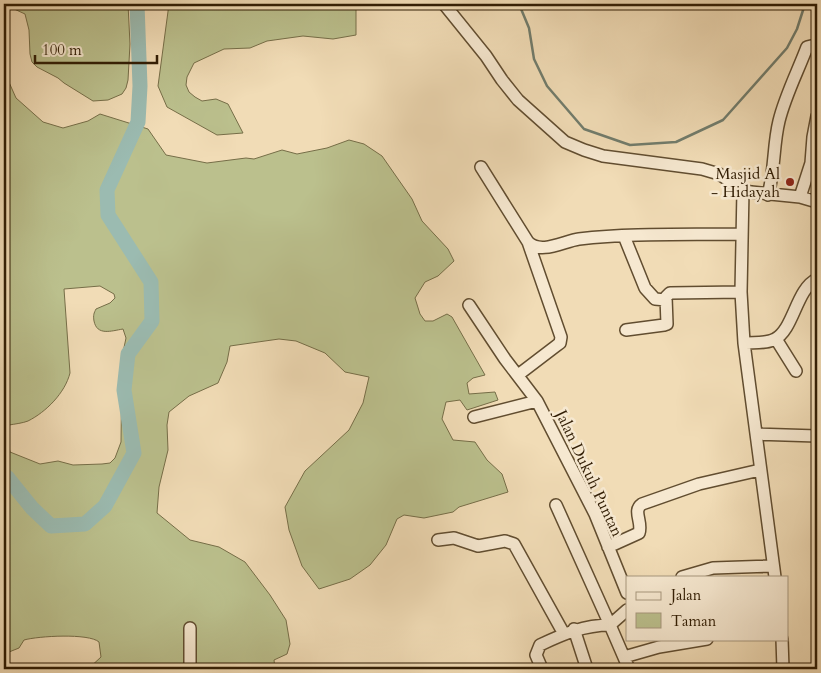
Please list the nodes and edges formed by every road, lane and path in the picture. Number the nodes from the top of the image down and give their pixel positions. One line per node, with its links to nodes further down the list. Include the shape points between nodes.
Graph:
1 (444, 4): 5 (street, via 518,100 565,142 603,156 702,169 718,174)
2 (817, 50): 6 (street, via 811,46 807,48 779,119)
3 (817, 116): 7 (street, via 811,163)
4 (481, 167): 11 (street)
5 (743, 190): 6 (street); 9 (street)
6 (768, 195): 7 (street)
7 (800, 198): 8 (street)
8 (817, 202)
9 (741, 234): 10 (street); 13 (street)
10 (624, 236): 11 (street, via 578,239 544,248); 14 (street, via 645,288 655,299)
11 (528, 242): 20 (street, via 561,337 560,343)
12 (817, 279): 17 (street, via 806,288)
13 (741, 292): 14 (street, via 670,293); 18 (street)
14 (666, 300): 16 (street, via 668,320 664,326)
15 (469, 305): 20 (street)
16 (626, 330)
17 (776, 339): 18 (street); 19 (street)
18 (744, 342): 23 (street)
19 (796, 372)
20 (518, 375): 21 (street)
21 (537, 401): 22 (street, Jalan Dukuh Puntan); 28 (street, Jalan Dukuh Puntan, via 586,496)
22 (474, 417)
23 (757, 434): 24 (street); 25 (street)
24 (817, 436)
25 (760, 470): 28 (street, via 699,484 642,504 637,511 641,527 639,533); 29 (street)
26 (556, 505): 33 (street)
27 (438, 540): 35 (street, via 454,538 478,546 505,541 514,544)
28 (608, 547): 31 (street, Jalan Dukuh Puntan)
29 (774, 571): 30 (street, via 713,568)
30 (685, 576)
31 (626, 591)
32 (626, 611): 33 (street)
33 (610, 625): 35 (street, via 595,625); 38 (street)
34 (190, 628): 40 (street)
35 (569, 632): 39 (street); 41 (street, via 540,645 536,655)
36 (701, 640): 38 (street)
37 (782, 640): 43 (street)
38 (624, 657): 42 (street)
39 (586, 668)
40 (190, 669)
41 (542, 669)
42 (629, 669)
43 (783, 669)

